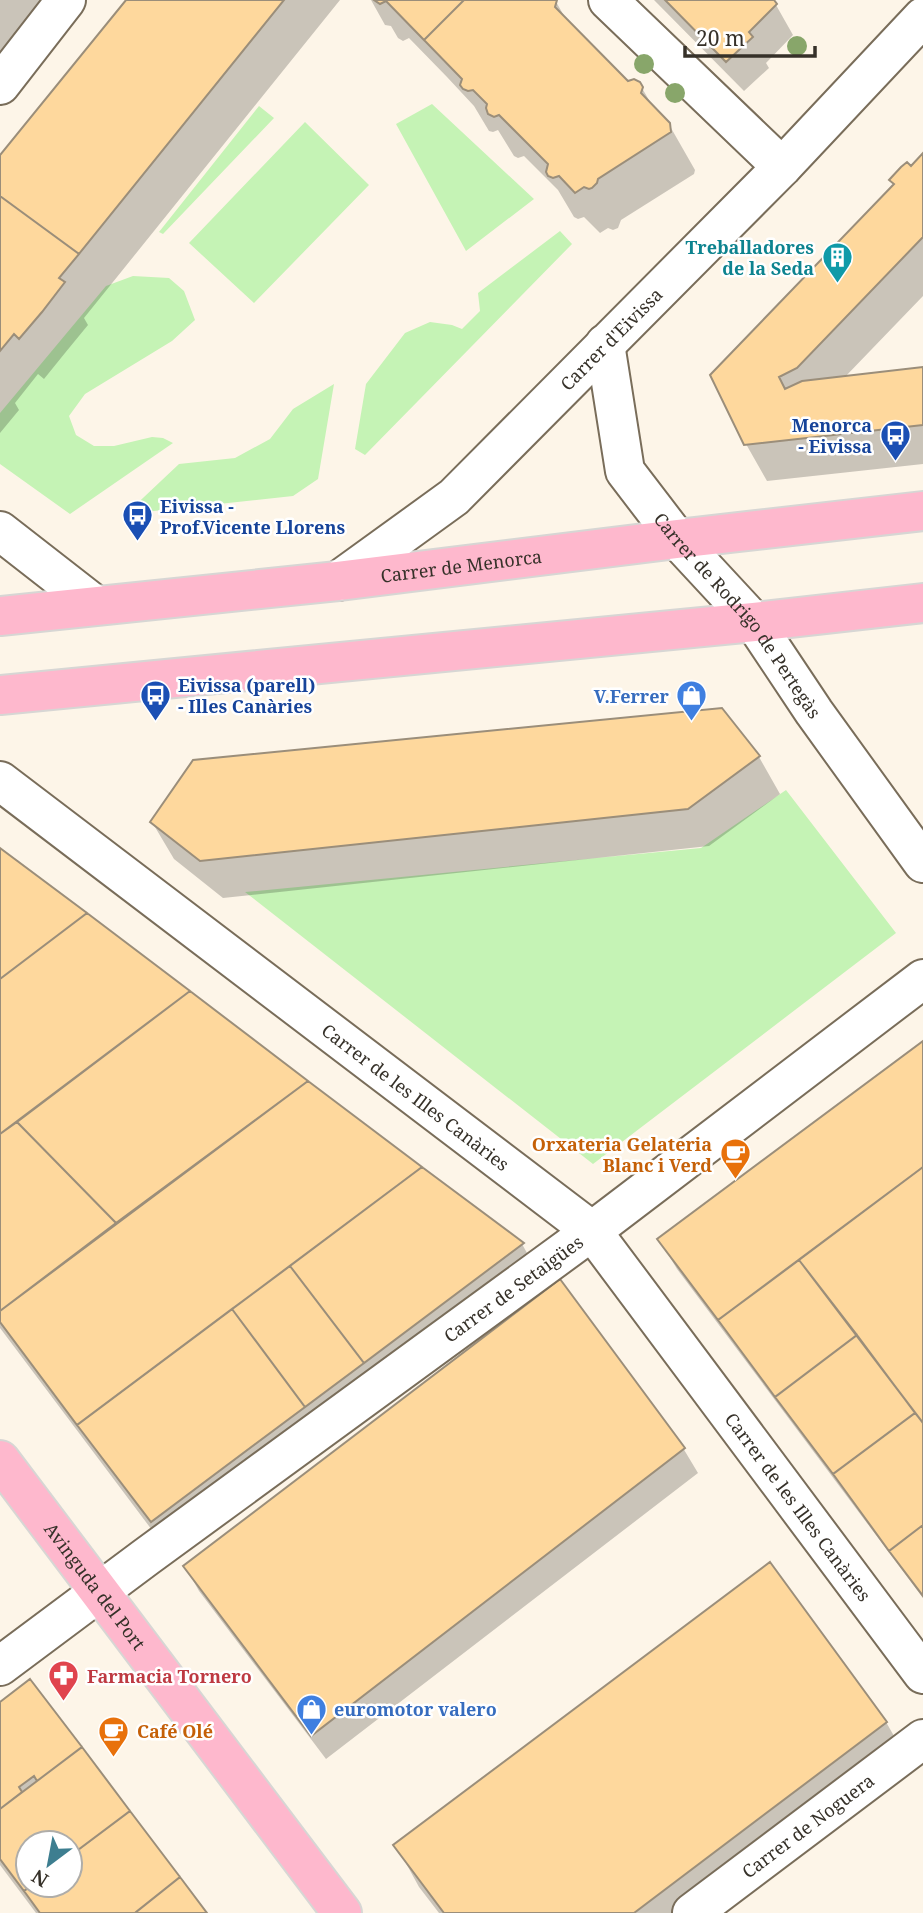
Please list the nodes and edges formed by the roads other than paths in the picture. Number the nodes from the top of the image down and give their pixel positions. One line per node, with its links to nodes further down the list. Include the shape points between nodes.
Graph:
1 (66, 0): 4 (street)
2 (608, 0): 5 (street)
3 (923, 17): 5 (street, Carrer d'Eivissa)
4 (0, 85)
5 (782, 167): 6 (street, Carrer d'Eivissa)
6 (605, 344): 9 (street, Carrer de Rodrigo de Pertegàs, via 625,471); 10 (street, Carrer d'Eivissa, via 454,498)
7 (923, 511): 9 (main road, Carrer de Menorca)
8 (0, 531): 12 (street)
9 (677, 539): 10 (main road, Carrer de Menorca); 14 (street, Carrer de Rodrigo de Pertegàs)
10 (338, 581): 12 (main road, Carrer de Menorca)
11 (923, 603): 14 (main road)
12 (95, 605): 13 (main road, Carrer de Menorca)
13 (0, 616)
14 (754, 622): 15 (main road); 17 (street, Carrer de Rodrigo de Pertegàs)
15 (0, 695)
16 (0, 781): 19 (street, Carrer de les Illes Canàries)
17 (923, 863)
18 (923, 979): 19 (street, Carrer de Setaigües)
19 (592, 1231): 21 (street, Carrer de Setaigües); 23 (street, Carrer de les Illes Canàries)
20 (0, 1460): 21 (main road, Avinguda del Port)
21 (99, 1592): 22 (street, Carrer de Setaigües); 25 (main road, Avinguda del Port)
22 (0, 1666)
23 (923, 1674)
24 (923, 1739): 26 (street, Carrer de Noguera)
25 (342, 1913)
26 (692, 1913)

